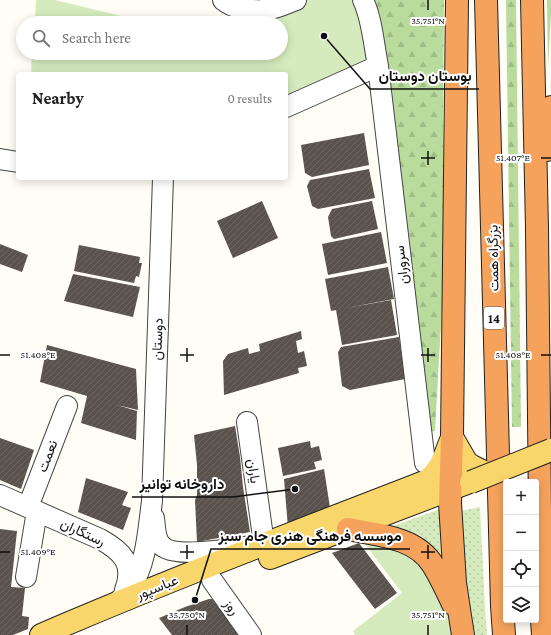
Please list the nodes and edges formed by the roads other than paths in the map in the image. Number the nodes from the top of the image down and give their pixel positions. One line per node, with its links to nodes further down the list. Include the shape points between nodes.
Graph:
1 (223, 0): 2 (street, via 237,8 252,10 268,9)
2 (296, 0)
3 (363, 0): 7 (street, سروران)
4 (457, 0): 16 (highway)
5 (486, 0): 33 (highway, بزرگراه همت / 14)
6 (532, 0): 13 (highway)
7 (378, 66): 8 (street); 18 (street, سروران)
8 (288, 106)
9 (551, 107): 13 (highway)
10 (0, 159): 11 (street)
11 (16, 162)
12 (163, 180): 22 (street, دوستان)
13 (537, 228): 34 (highway)
14 (67, 406): 23 (street, نعمت)
15 (247, 422): 25 (street, یاران)
16 (452, 437): 19 (main road, via 467,463); 20 (highway); 25 (main road, عباسپور, via 442,465 428,481)
17 (551, 450): 19 (main road, عباسپور, bridge)
18 (425, 463)
19 (481, 478): 20 (main road, عباسپور)
20 (450, 490): 24 (main road, عباسپور); 29 (highway, via 455,584)
21 (0, 495): 23 (street, رستگاران)
22 (152, 500): 25 (street, دوستان, via 157,539 166,549 184,552); 28 (street, دوستان, via 142,561 130,589)
23 (32, 509): 26 (street, نعمت); 28 (street, رستگاران, via 100,539 121,553 128,571 128,579)
24 (348, 529): 25 (main road, عباسپور); 29 (highway, via 394,538 408,543 425,555 433,565)
25 (267, 551): 27 (main road, عباسپور); 28 (main road, عباسپور)
26 (26, 577)
27 (212, 580): 31 (main road, عباسپور); 32 (street, روز)
28 (119, 601): 30 (main road, عباسپور)
29 (461, 626)
30 (41, 635)
31 (75, 635)
32 (251, 635)
33 (504, 635)
34 (543, 635)

